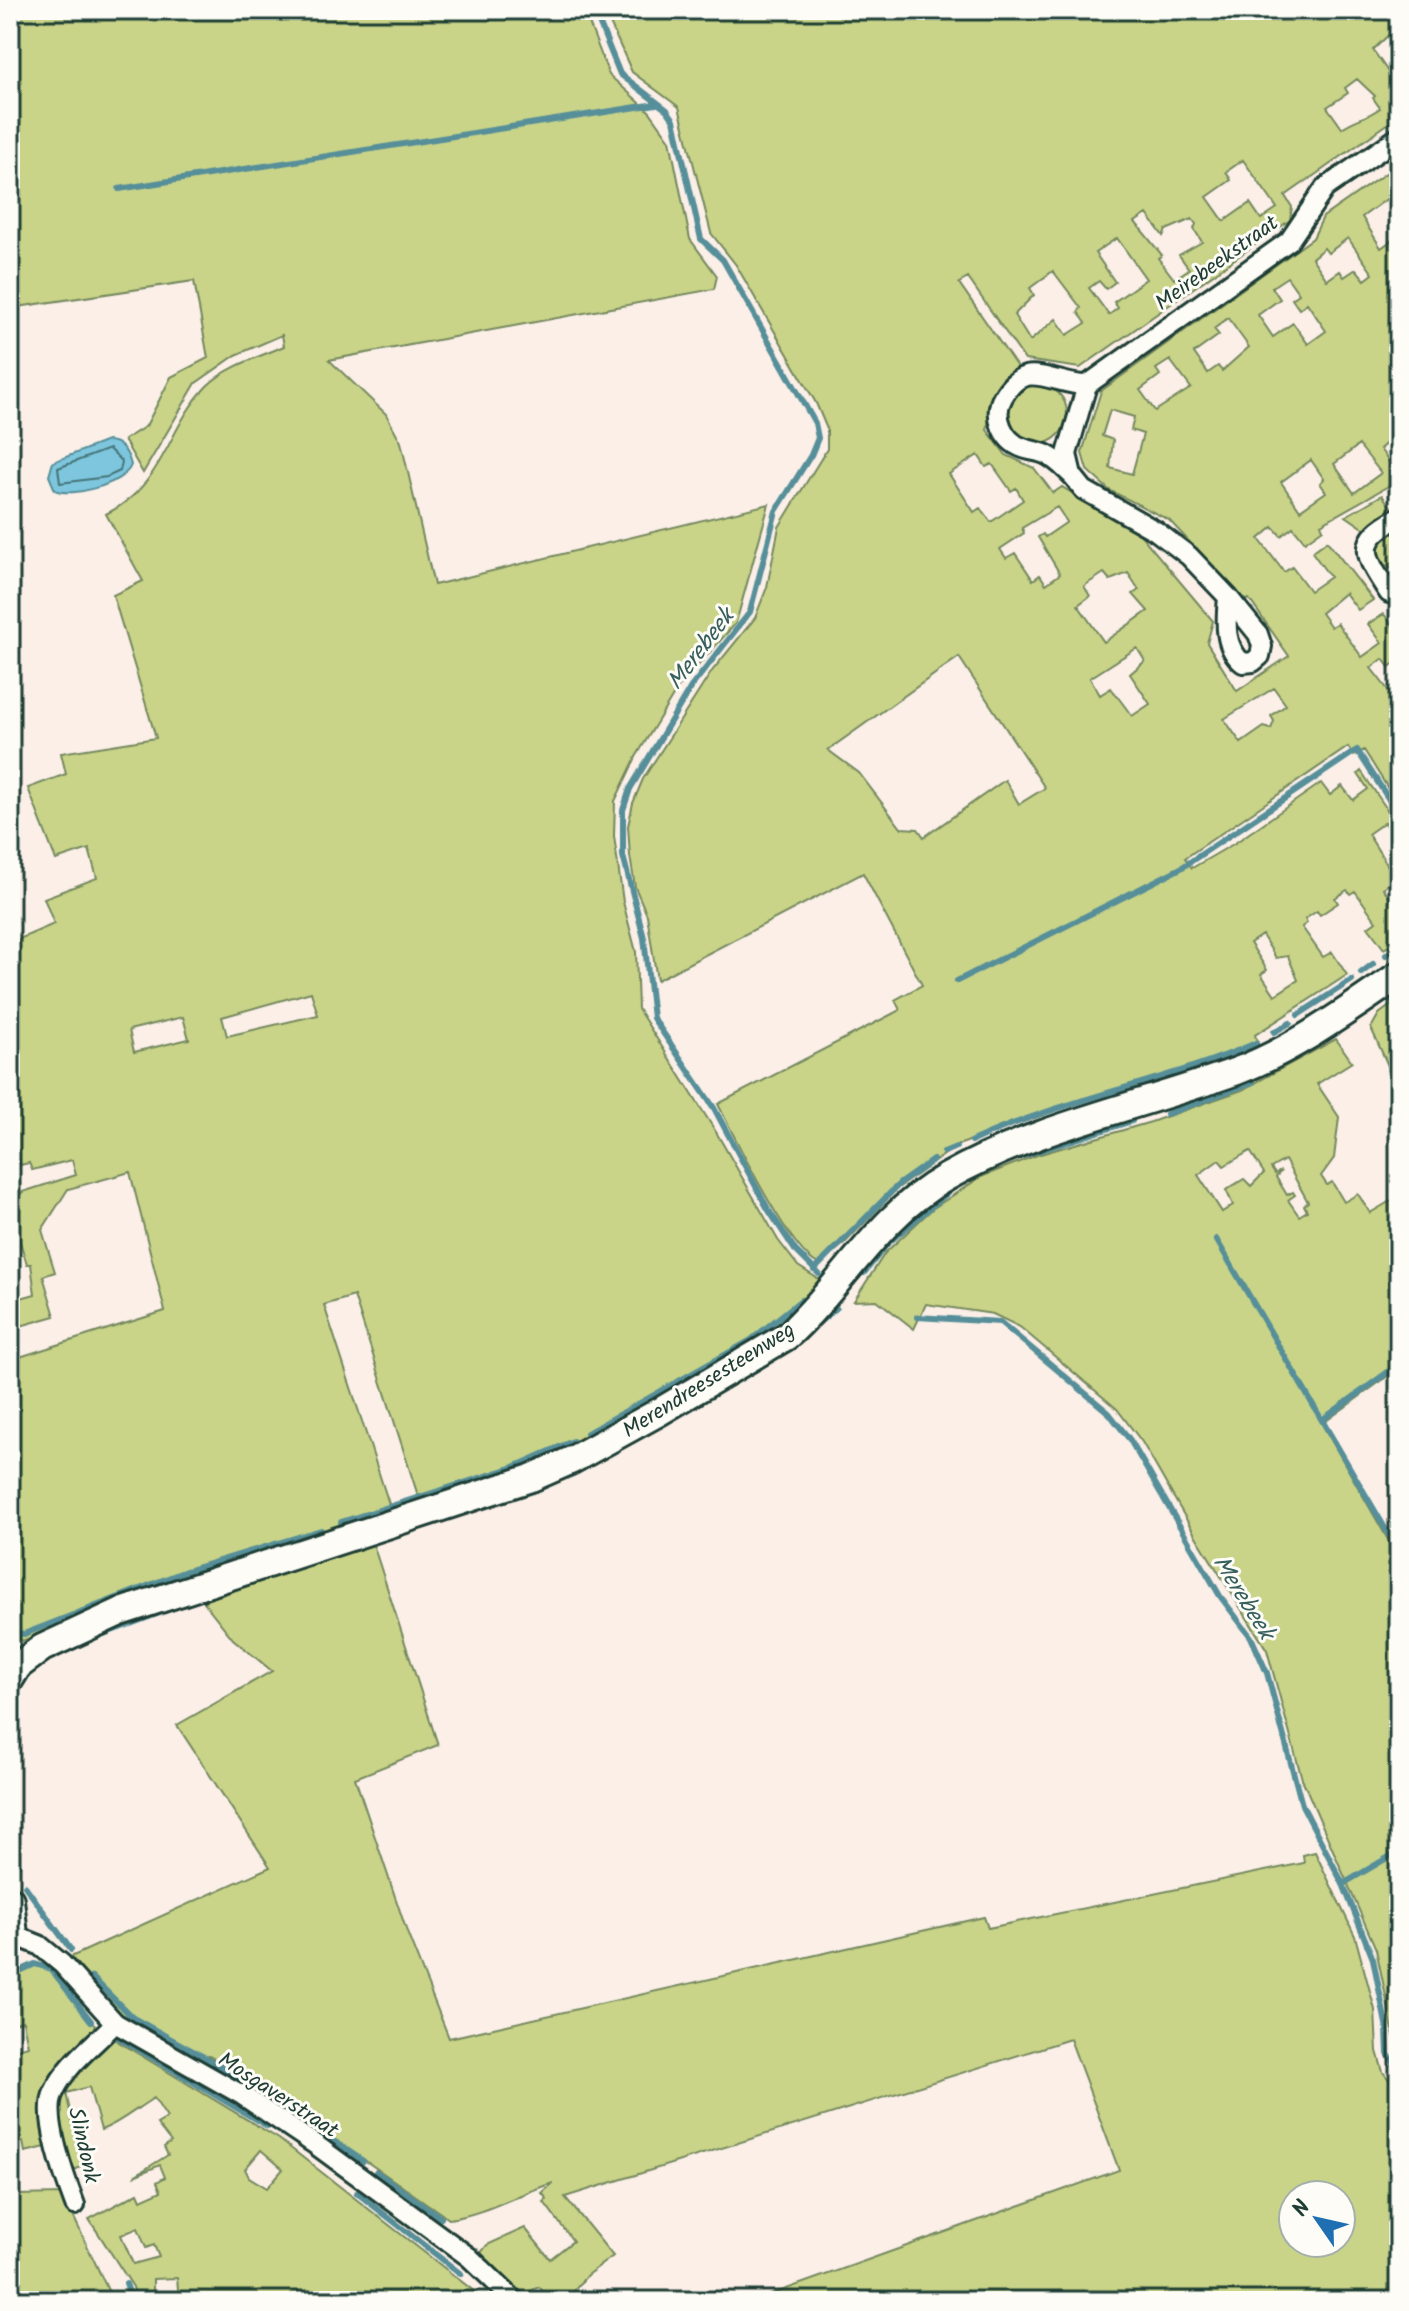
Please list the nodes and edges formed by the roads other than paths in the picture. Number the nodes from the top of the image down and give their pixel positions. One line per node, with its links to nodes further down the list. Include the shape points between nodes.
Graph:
1 (1399, 137): 2 (street, Meirebeekstraat, via 1325,188 1289,241)
2 (1087, 385): 3 (street, via 1067,454); 3 (street, via 1026,376 1012,383 998,413 1012,442 1044,452)
3 (1072, 475): 6 (street, via 1084,490 1189,556)
4 (1399, 517): 5 (street, via 1374,530 1368,545 1370,565)
5 (1396, 595)
6 (1228, 597)
7 (1399, 975): 8 (main road, Merendreesesteenweg, via 1287,1047 1240,1070 990,1156 945,1178 881,1228 787,1336 572,1460 120,1612)
8 (13, 1666)
9 (10, 1900): 10 (main road)
10 (12, 1939): 11 (street, Mosgaverstraat, via 39,1945)
11 (115, 2023): 12 (street, Slindonk, via 67,2073 51,2098 50,2117); 13 (street, Mosgaverstraat, via 242,2095 316,2145 469,2257)
12 (75, 2205)
13 (515, 2301)

